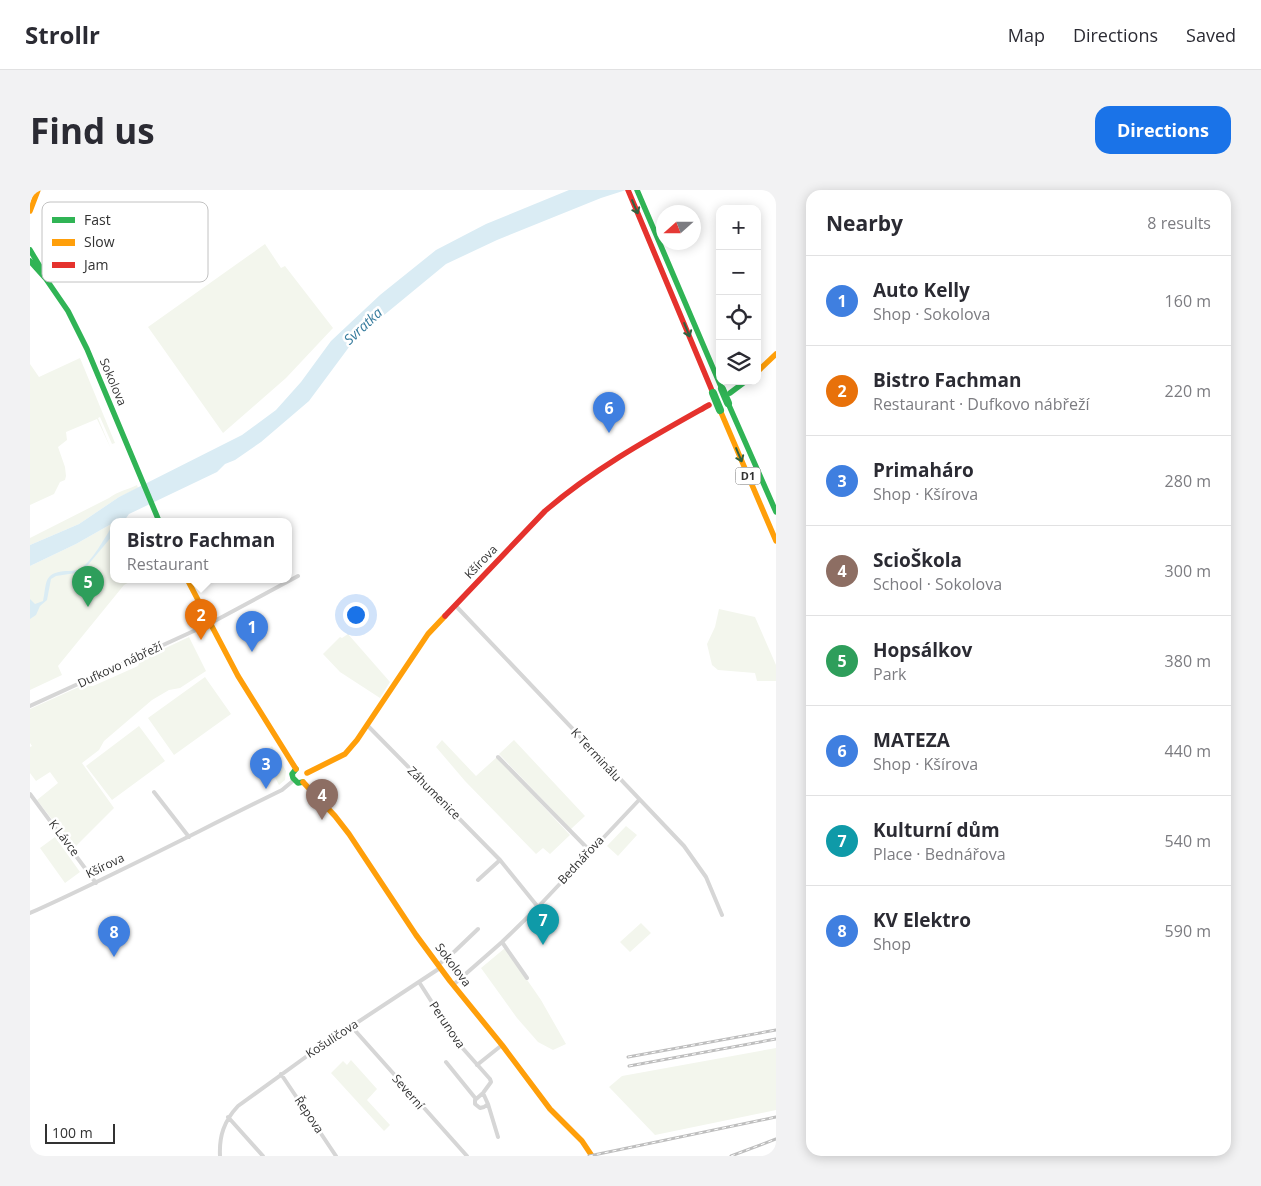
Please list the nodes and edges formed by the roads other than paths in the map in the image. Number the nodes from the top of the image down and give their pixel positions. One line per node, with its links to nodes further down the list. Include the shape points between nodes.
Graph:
1 (38, 190): 4 (main road)
2 (628, 190): 17 (main road, D1, one-way to 17, bridge)
3 (637, 190): 15 (main road, D1, bridge)
4 (30, 211)
5 (30, 250): 7 (main road)
6 (31, 263): 8 (main road, Sokolova)
7 (42, 272)
8 (42, 275)
9 (48, 282): 16 (main road, Sokolova, via 87,349)
10 (776, 354): 11 (main road)
11 (761, 368)
12 (741, 385): 13 (main road)
13 (730, 393)
14 (709, 405): 22 (main road, Kšírova, via 633,448 562,495)
15 (776, 512)
16 (158, 518)
17 (776, 541)
18 (298, 576): 19 (street, Dufkovo nábřeží)
19 (292, 579)
20 (189, 583): 23 (main road)
21 (285, 583): 23 (street, Dufkovo nábřeží)
22 (455, 606): 25 (main road, Kšírova, via 423,642); 33 (street, K Terminálu)
23 (209, 624): 24 (street, Dufkovo nábřeží); 27 (main road)
24 (30, 706)
25 (367, 725): 28 (main road, Kšírova, via 345,754); 36 (street, Záhumenice)
26 (498, 756): 35 (street)
27 (296, 769): 28 (main road, via 301,768); 29 (main road, via 292,774)
28 (307, 773): 30 (main road)
29 (294, 780): 30 (main road); 34 (street, Kšírova, via 282,790)
30 (304, 782): 44 (main road, Sokolova, via 350,834)
31 (154, 792): 34 (street)
32 (30, 794): 38 (street, K Lávce)
33 (639, 800): 35 (street, Bednářova); 41 (street, K Terminálu, via 691,855 706,877)
34 (189, 836): 38 (street, Kšírova)
35 (590, 851): 39 (street, Bednářova)
36 (500, 860): 37 (street); 39 (street, Záhumenice)
37 (478, 880)
38 (96, 883): 40 (street, Kšírova)
39 (538, 908): 43 (street, Bednářova)
40 (30, 913)
41 (722, 915)
42 (478, 929): 44 (street)
43 (502, 942): 45 (street); 47 (street, Bednářova)
44 (439, 966): 46 (street, Košuličova); 47 (main road, Sokolova)
45 (527, 978)
46 (419, 982): 48 (street, Košuličova); 51 (street, Perunova, via 458,1043)
47 (453, 985): 49 (main road, Sokolova)
48 (351, 1026): 52 (street, Košuličova); 61 (street, Severní)
49 (502, 1045): 51 (street); 62 (main road, Sokolova, via 550,1109 582,1141)
50 (446, 1062): 54 (street)
51 (477, 1065): 53 (street, Perunova, via 491,1080)
52 (281, 1074): 56 (street, Košuličova); 60 (street, Řepova)
53 (483, 1093): 54 (street); 55 (street)
54 (476, 1099): 55 (street, via 474,1102 478,1107)
55 (488, 1104): 57 (street)
56 (228, 1117): 58 (street, via 222,1131); 59 (street)
57 (498, 1137)
58 (220, 1156)
59 (263, 1156)
60 (336, 1156)
61 (467, 1156)
62 (592, 1156)

